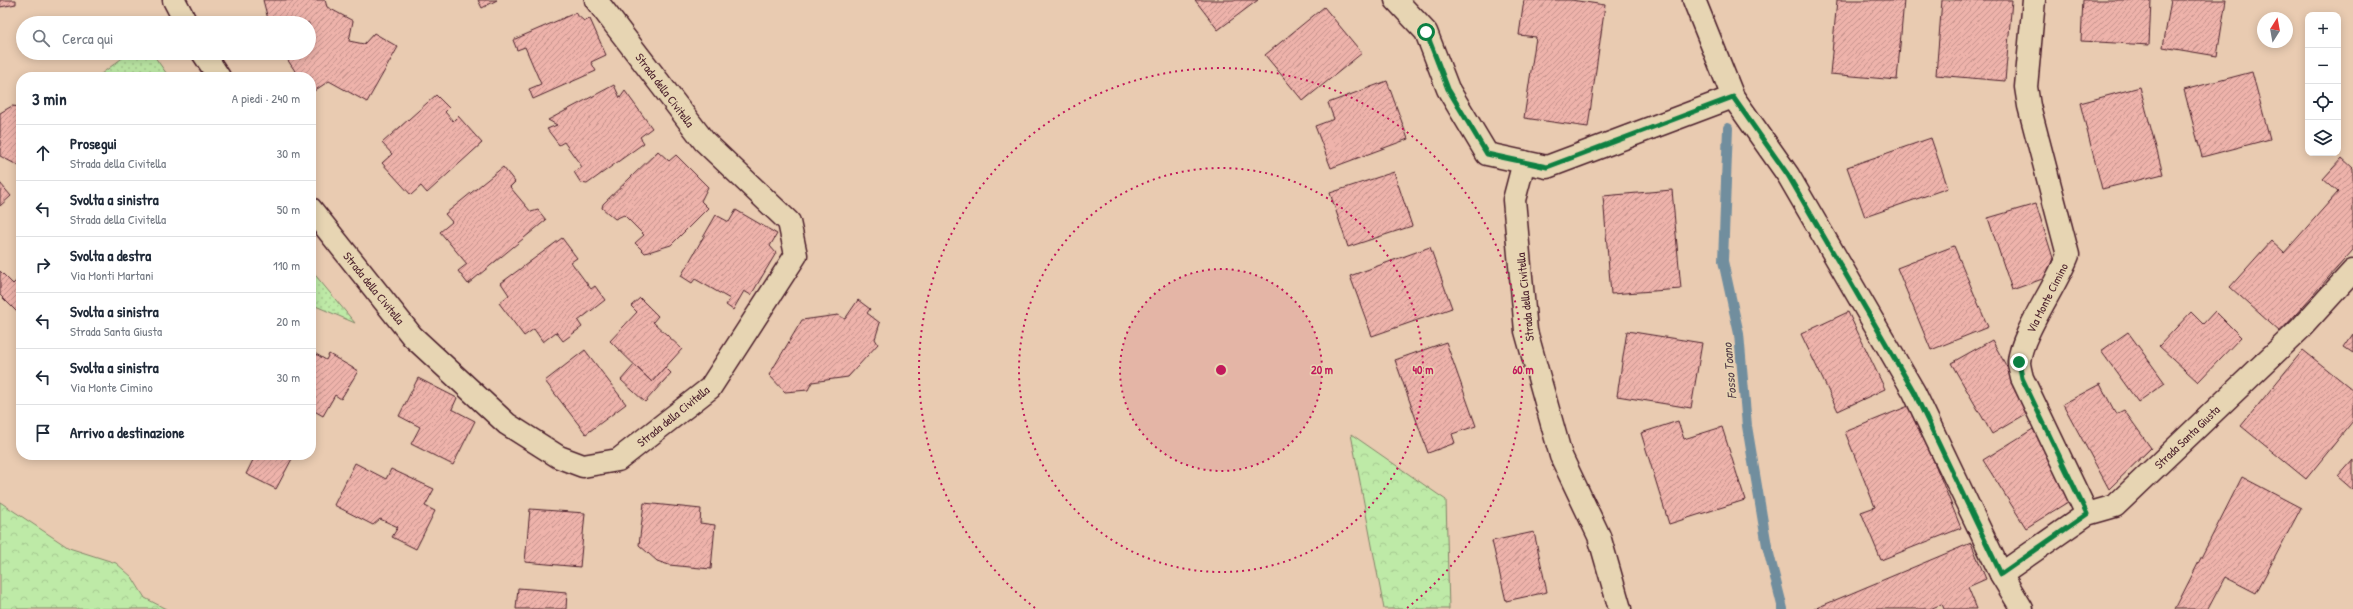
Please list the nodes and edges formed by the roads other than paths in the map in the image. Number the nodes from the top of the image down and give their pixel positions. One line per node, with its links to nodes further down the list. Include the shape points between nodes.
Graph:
1 (174, 0): 7 (street)
2 (596, 0): 13 (street, Strada della Civitella, via 704,141 789,222 796,255 710,388 618,460 583,466 559,457 507,424 412,336)
3 (1396, 0): 8 (street)
4 (1416, 0): 8 (street)
5 (1694, 0): 11 (street)
6 (2034, 0): 15 (street, Via Monte Cimino, via 2027,93 2068,255 2062,272 2026,340 2019,362 2022,378)
7 (182, 16)
8 (1426, 32): 12 (street, via 1448,89 1487,154)
9 (208, 60): 10 (street)
10 (216, 72)
11 (1733, 97): 12 (street, via 1547,167); 16 (street, via 1788,175 1914,392)
12 (1524, 162): 17 (street, Strada della Civitella, via 1514,200 1526,332 1561,456 1600,536)
13 (316, 215)
14 (2353, 271): 15 (street, Strada Santa Giusta, via 2300,329 2114,506)
15 (2087, 514): 16 (street, Strada Santa Giusta)
16 (2001, 574): 18 (street)
17 (1620, 609)
18 (2022, 609)

